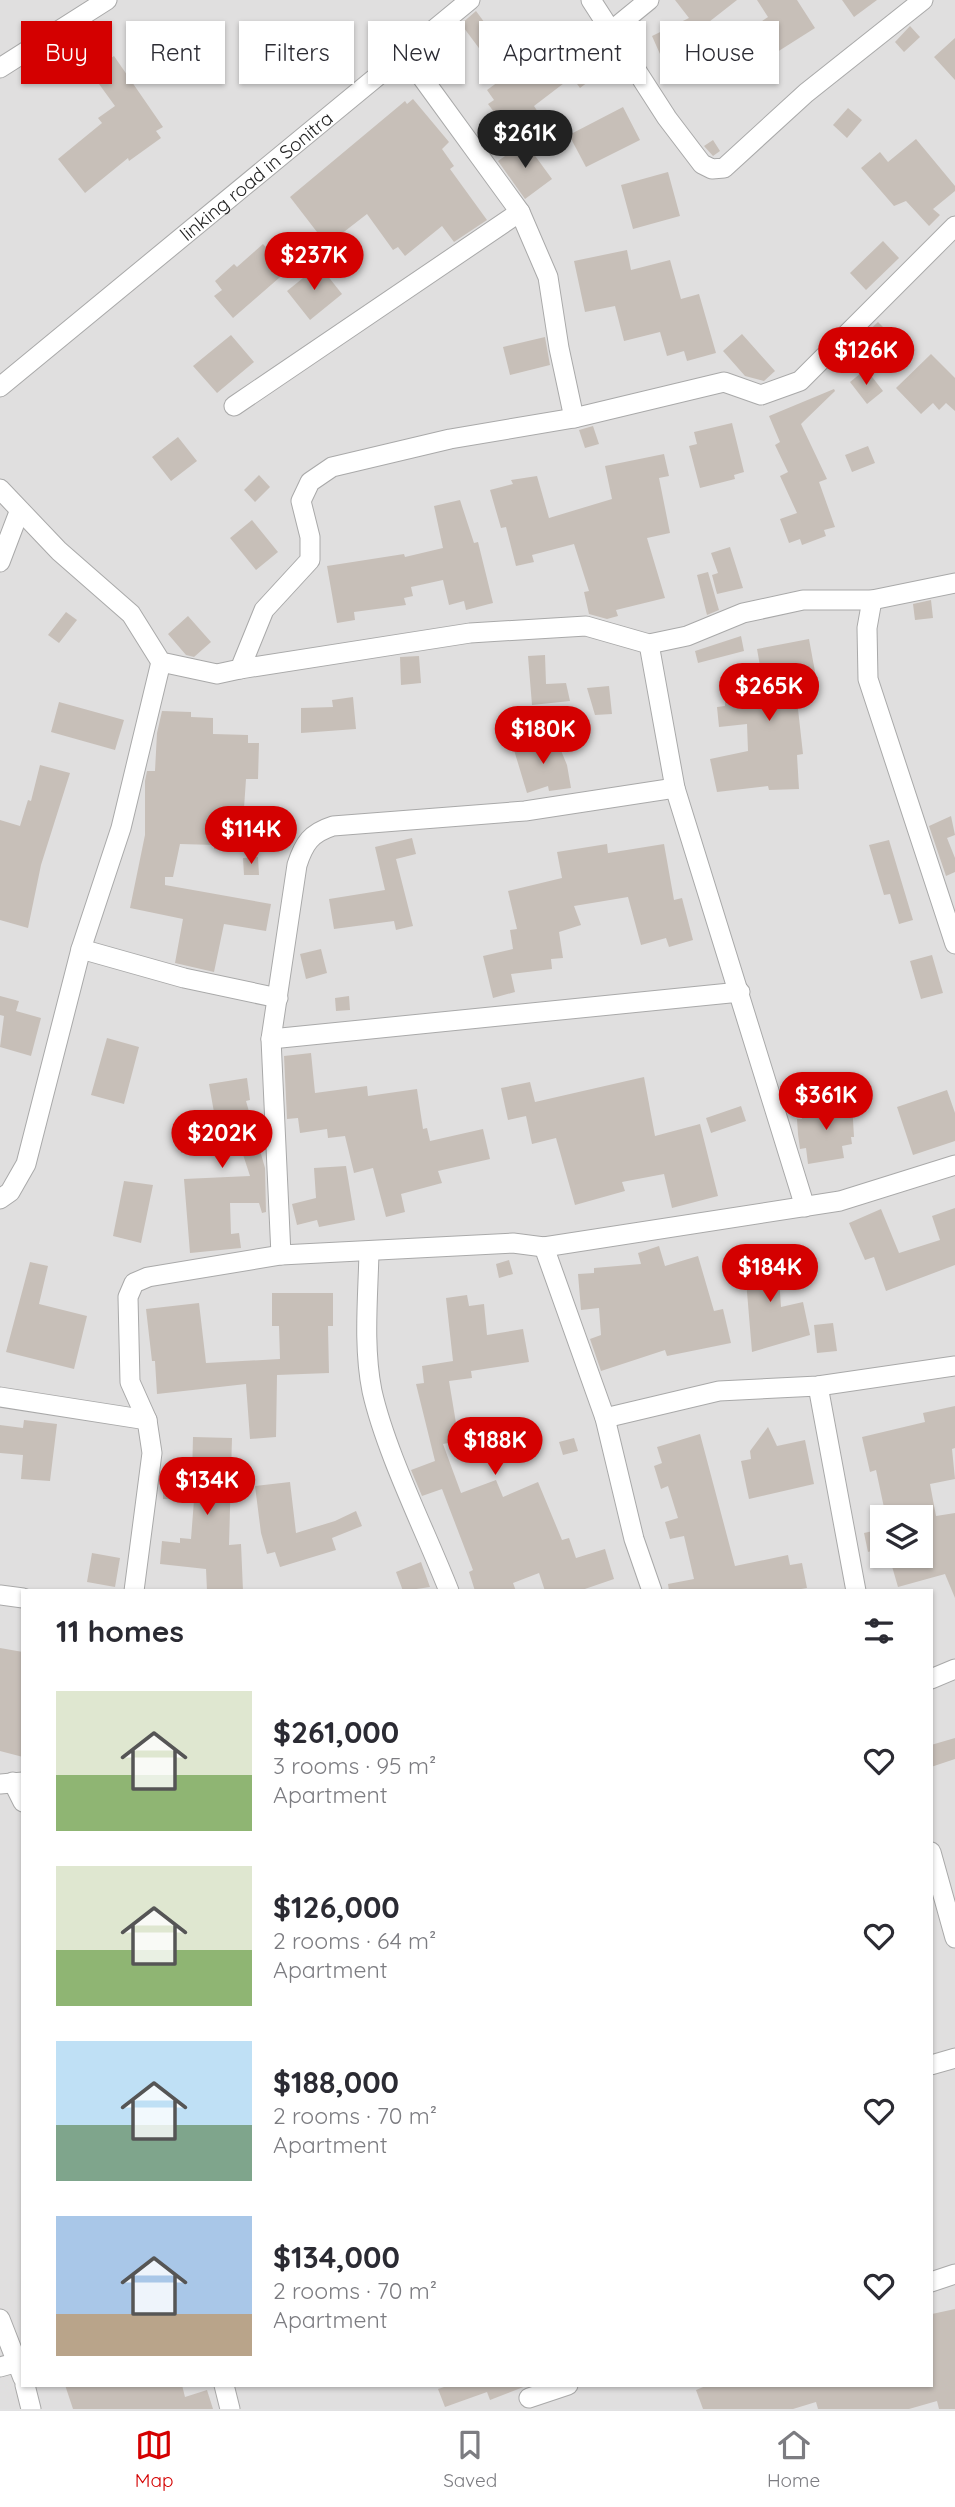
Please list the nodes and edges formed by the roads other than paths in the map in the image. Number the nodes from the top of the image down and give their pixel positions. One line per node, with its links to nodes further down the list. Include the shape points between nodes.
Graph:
1 (107, 0): 9 (street)
2 (470, 0): 6 (street, linking road in Sonitra)
3 (591, 0): 7 (street)
4 (649, 0): 8 (street)
5 (923, 0): 12 (street, via 806,93 724,168 702,164)
6 (445, 21)
7 (605, 21)
8 (623, 21)
9 (1, 66)
10 (369, 84): 15 (street, linking road in Sonitra)
11 (427, 84): 13 (street)
12 (645, 84)
13 (520, 212): 16 (street); 17 (street, via 548,277)
14 (955, 226): 17 (street, via 800,381 761,395 724,382)
15 (0, 387)
16 (234, 406)
17 (574, 418): 25 (street, via 358,460 332,467 310,482 301,502 310,537 310,560 264,610)
18 (0, 489): 19 (street)
19 (19, 512): 20 (street); 24 (street, via 131,614)
20 (0, 562)
21 (955, 583): 22 (street)
22 (872, 600): 23 (street, via 803,600 743,613 687,636); 27 (street, via 867,628 868,679)
23 (649, 644): 25 (street, via 586,626 496,631); 26 (street)
24 (161, 662): 25 (street, via 217,674); 28 (street, via 121,828)
25 (240, 669)
26 (675, 788): 29 (street); 30 (street, via 525,811 316,831 303,846 297,865)
27 (955, 944)
28 (81, 949): 30 (street); 33 (street, via 26,1164 10,1192)
29 (740, 992): 31 (street); 34 (street)
30 (278, 998): 31 (street)
31 (271, 1039): 37 (street)
32 (955, 1165): 34 (street)
33 (0, 1199)
34 (805, 1207): 35 (street)
35 (544, 1247): 36 (street, via 513,1242); 41 (street)
36 (369, 1252): 37 (street); 44 (street, via 367,1332 372,1390)
37 (281, 1255): 42 (street, via 134,1283 128,1297 130,1382)
38 (955, 1366): 39 (street)
39 (818, 1386): 41 (street, via 719,1391); 46 (street)
40 (0, 1397): 42 (street)
41 (605, 1418): 45 (street, via 634,1539)
42 (147, 1420): 43 (street, via 152,1453)
43 (134, 1589)
44 (448, 1589)
45 (651, 1589)
46 (856, 1589)
47 (0, 1595): 48 (street)
48 (21, 1598)
49 (955, 1669): 50 (street)
50 (933, 1678)
51 (12, 1783): 52 (street)
52 (21, 1799)
53 (933, 1855): 54 (street)
54 (948, 1879): 55 (street)
55 (955, 1938)
56 (955, 2057): 57 (street)
57 (933, 2064)
58 (955, 2274): 59 (street)
59 (933, 2281)
60 (0, 2319): 61 (street)
61 (14, 2369)
62 (26, 2387): 66 (street)
63 (224, 2387): 67 (street)
64 (562, 2387): 65 (street)
65 (530, 2398)
66 (31, 2409)
67 (230, 2409)

